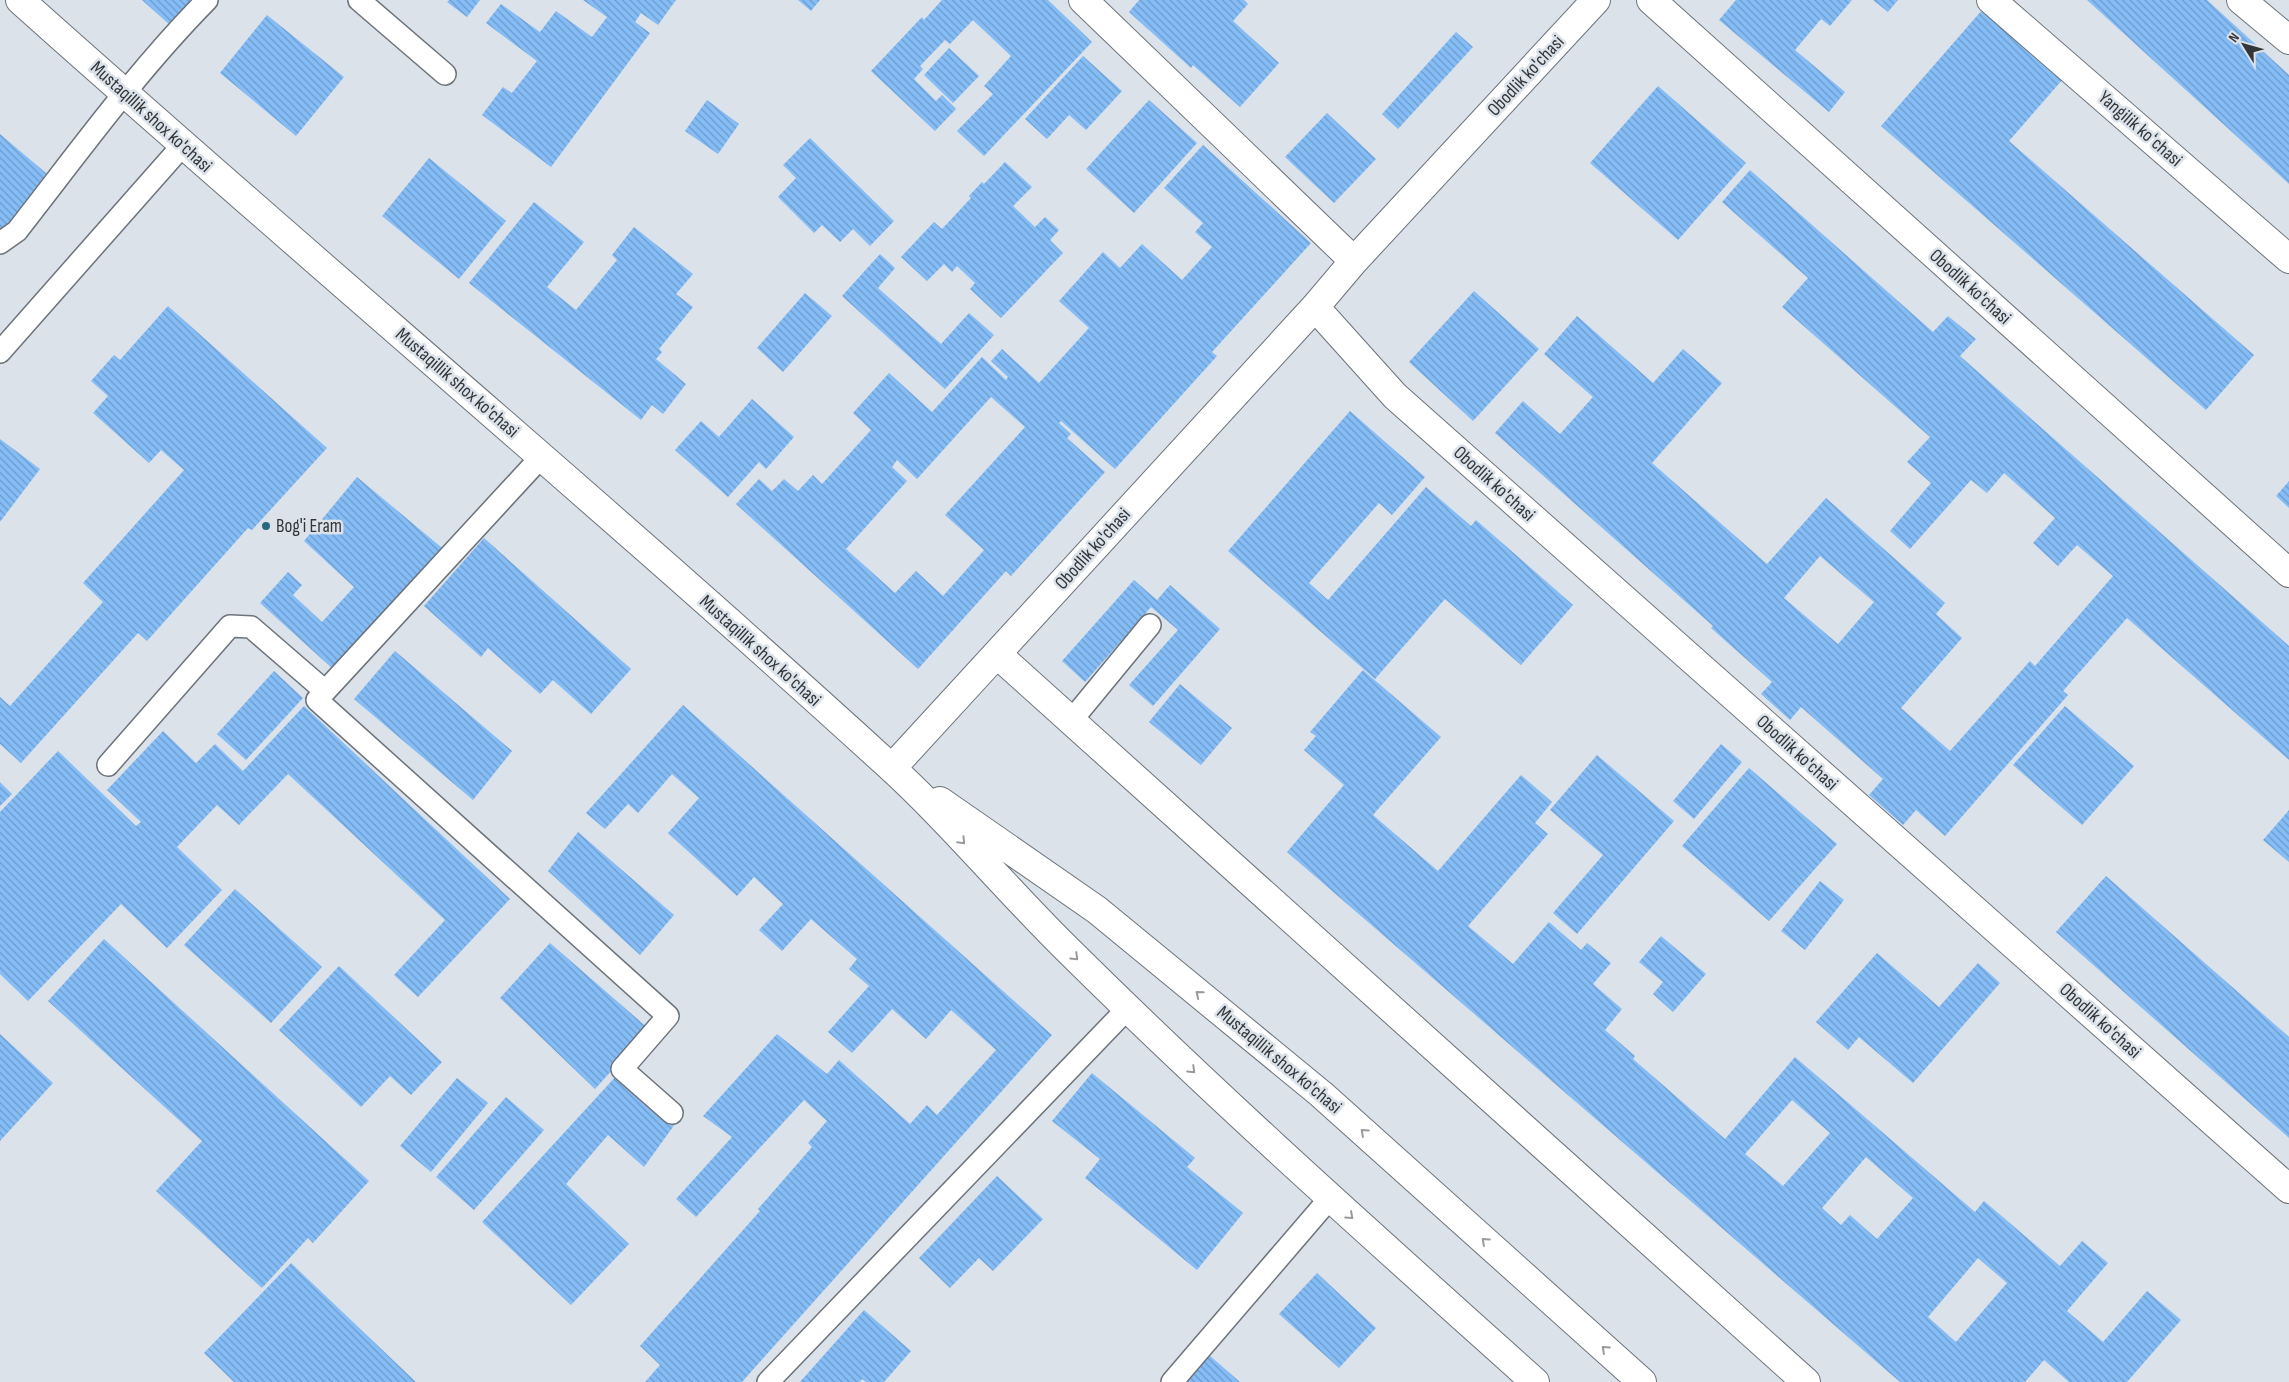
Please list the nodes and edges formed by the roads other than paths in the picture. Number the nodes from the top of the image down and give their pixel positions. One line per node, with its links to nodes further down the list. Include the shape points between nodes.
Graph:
1 (20, 0): 11 (street, Mustaqillik shox ko'chasi)
2 (207, 0): 11 (lane)
3 (359, 0): 10 (lane)
4 (1083, 0): 15 (street)
5 (1596, 0): 15 (street, Obodlik ko'chasi)
6 (1651, 0): 19 (street, Obodlik ko'chasi)
7 (1991, 0): 14 (street, Yangilik koʻchasi)
8 (2242, 0): 9 (street)
9 (2289, 40)
10 (445, 74)
11 (125, 94): 12 (street, Mustaqillik shox ko'chasi); 13 (lane, via 17,231)
12 (182, 146): 17 (lane); 18 (street, Mustaqillik shox ko'chasi)
13 (0, 243)
14 (2289, 259)
15 (1354, 261): 16 (street, Obodlik ko'chasi)
16 (1315, 307): 21 (street, Obodlik ko'chasi); 28 (street, Obodlik ko'chasi, via 1395,396)
17 (0, 352)
18 (542, 456): 22 (lane); 25 (street, Mustaqillik shox ko'chasi)
19 (2289, 573)
20 (1150, 625): 23 (lane)
21 (997, 654): 23 (street); 25 (street, Obodlik ko'chasi)
22 (325, 691): 24 (lane, via 251,627 230,626); 27 (lane, via 317,700 668,1016 622,1069)
23 (1071, 721): 34 (street)
24 (108, 765)
25 (892, 768): 26 (street, Mustaqillik shox ko'chasi, one-way to 26, via 1064,947); 33 (street, Mustaqillik shox ko'chasi, one-way to 25, via 1321,1094 1105,916)
26 (1128, 1008): 29 (street, Mustaqillik shox ko'chasi, one-way to 29); 30 (lane)
27 (672, 1113)
28 (2289, 1189)
29 (1330, 1198): 31 (lane); 32 (street, Mustaqillik shox ko'chasi, one-way to 32)
30 (768, 1382)
31 (1172, 1382)
32 (1535, 1382)
33 (1642, 1382)
34 (1806, 1382)

